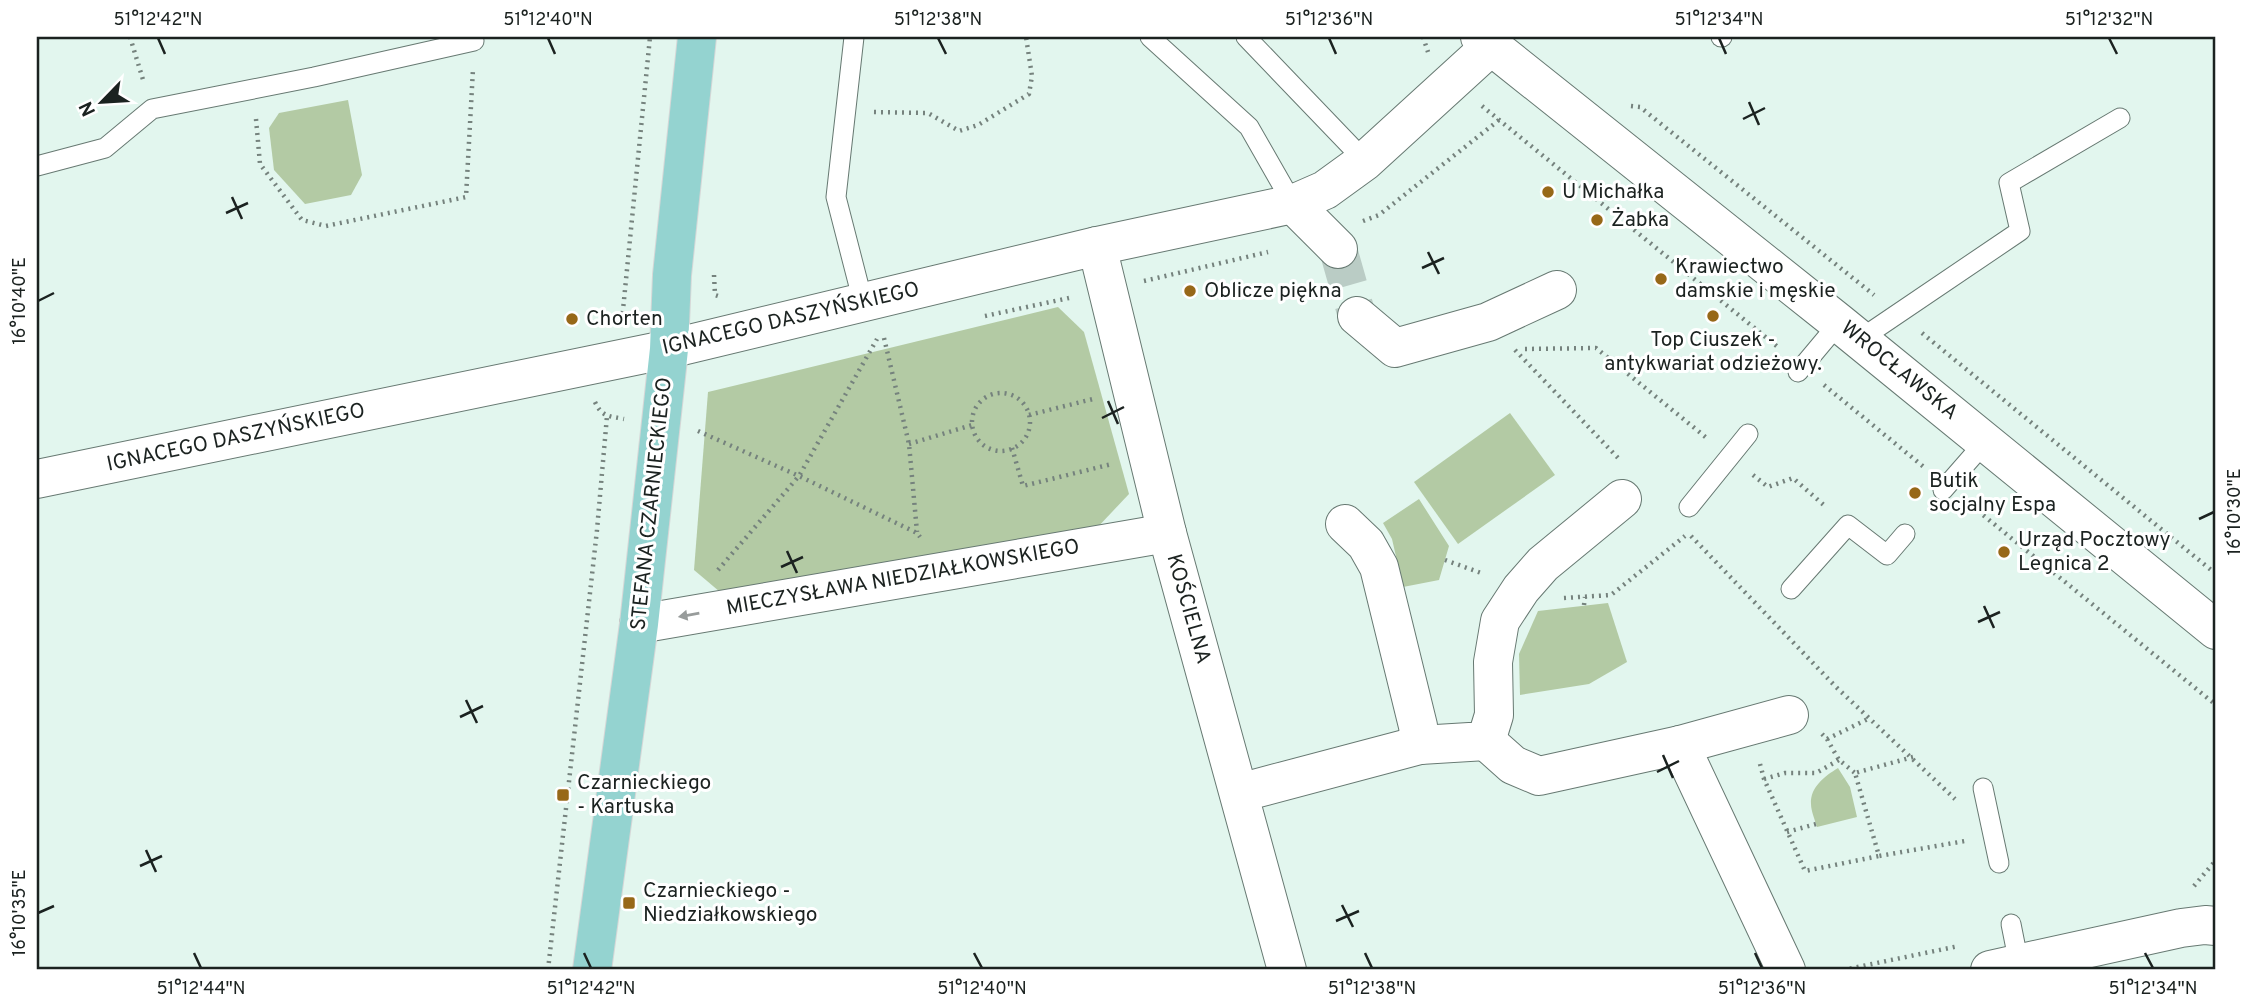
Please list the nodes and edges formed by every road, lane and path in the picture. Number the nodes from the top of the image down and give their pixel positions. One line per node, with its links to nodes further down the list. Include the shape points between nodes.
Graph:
1 (130, 37): 12 (path)
2 (650, 37): 20 (path)
3 (697, 37): 27 (main road, STEFANA CZARNIECKIEGO, via 672,275)
4 (854, 37): 13 (lane)
5 (1026, 37): 13 (path, via 1032,76 1029,94 978,125 959,131 928,113)
6 (1150, 37): 17 (lane, via 1249,127)
7 (1246, 37): 15 (lane)
8 (474, 41): 11 (lane); 11 (path, via 466,197 326,226 302,220 260,164)
9 (1485, 41): 10 (street, IGNACEGO DASZYŃSKIEGO); 26 (street, WROCŁAWSKA)
10 (1453, 82): 15 (street, IGNACEGO DASZYŃSKIEGO); 28 (path)
11 (253, 89): 12 (lane)
12 (152, 109): 16 (lane, via 105,148)
13 (845, 112): 23 (lane, via 836,197)
14 (2120, 118): 26 (lane, via 2010,183 2020,231)
15 (1365, 161): 17 (street, IGNACEGO DASZYŃSKIEGO, via 1325,190)
16 (37, 166)
17 (1293, 204): 18 (street, IGNACEGO DASZYŃSKIEGO); 19 (street)
18 (1097, 246): 22 (street, KOŚCIELNA); 23 (street, IGNACEGO DASZYŃSKIEGO)
19 (1338, 249)
20 (626, 272)
21 (1557, 290): 24 (street, via 1488,322 1395,348)
22 (1110, 294): 25 (path, via 1063,299); 50 (street, KOŚCIELNA)
23 (863, 302): 27 (street, IGNACEGO DASZYŃSKIEGO)
24 (1357, 316)
25 (974, 319)
26 (1849, 331): 28 (lane); 35 (street, WROCŁAWSKA)
27 (669, 349): 43 (street, IGNACEGO DASZYŃSKIEGO); 58 (main road, STEFANA CZARNIECKIEGO)
28 (1800, 370): 45 (path)
29 (1090, 386): 30 (path, via 1093,399)
30 (1029, 415): 32 (path, via 1019,399 1000,392 976,406); 37 (path, via 1027,435)
31 (607, 416): 82 (path)
32 (972, 425): 36 (path); 37 (path, via 986,447)
33 (692, 428): 41 (path)
34 (1748, 434): 39 (lane)
35 (1985, 442): 45 (lane); 59 (street, WROCŁAWSKA)
36 (909, 444): 41 (path, via 884,338 876,340); 49 (path)
37 (1012, 448): 40 (path, via 1023,486)
38 (1108, 451): 40 (path)
39 (1730, 456): 44 (path, via 1596,348 1514,350); 46 (lane); 48 (path, via 1768,487 1793,478)
40 (1112, 464): 42 (path)
41 (799, 476): 49 (path); 54 (path)
42 (1115, 477)
43 (37, 479)
44 (1625, 484): 65 (street, via 1543,564 1500,621 1493,662 1494,715)
45 (1945, 488): 60 (path)
46 (1689, 507)
47 (1345, 524): 66 (street, via 1366,544 1378,567)
48 (1848, 526): 52 (lane, via 1887,555); 55 (lane)
49 (917, 533): 53 (path)
50 (1167, 533): 53 (street, MIECZYSŁAWA NIEDZIAŁKOWSKIEGO); 73 (street, KOŚCIELNA)
51 (1689, 534): 62 (path)
52 (1905, 534)
53 (940, 571): 58 (street, MIECZYSŁAWA NIEDZIAŁKOWSKIEGO, one-way to 58)
54 (711, 578)
55 (1791, 589)
56 (1585, 597): 57 (path)
57 (1584, 605)
58 (639, 624): 83 (main road, STEFANA CZARNIECKIEGO)
59 (2216, 631)
60 (2216, 705)
61 (1789, 715): 63 (street); 64 (path, via 1808,722)
62 (1870, 718): 64 (path); 68 (path)
63 (1749, 726): 67 (street); 71 (path)
64 (1827, 738): 69 (path)
65 (1486, 741): 66 (street); 67 (street, via 1513,765 1539,776)
66 (1420, 745): 73 (street)
67 (1680, 745): 85 (street)
68 (1913, 757): 70 (path); 76 (path)
69 (1839, 760): 70 (path); 71 (path, via 1816,773 1785,773)
70 (1855, 773): 77 (path)
71 (1764, 779): 75 (path)
72 (1983, 789): 76 (lane)
73 (1239, 793): 84 (street, KOŚCIELNA)
74 (1816, 824): 75 (path)
75 (1787, 832): 77 (path, via 1805,871)
76 (1993, 836): 77 (path); 78 (lane)
77 (1879, 856)
78 (1998, 863)
79 (2011, 924): 81 (lane)
80 (2216, 926): 81 (street, via 2181,928)
81 (2005, 967)
82 (548, 970)
83 (592, 970)
84 (1287, 970)
85 (1786, 970)

